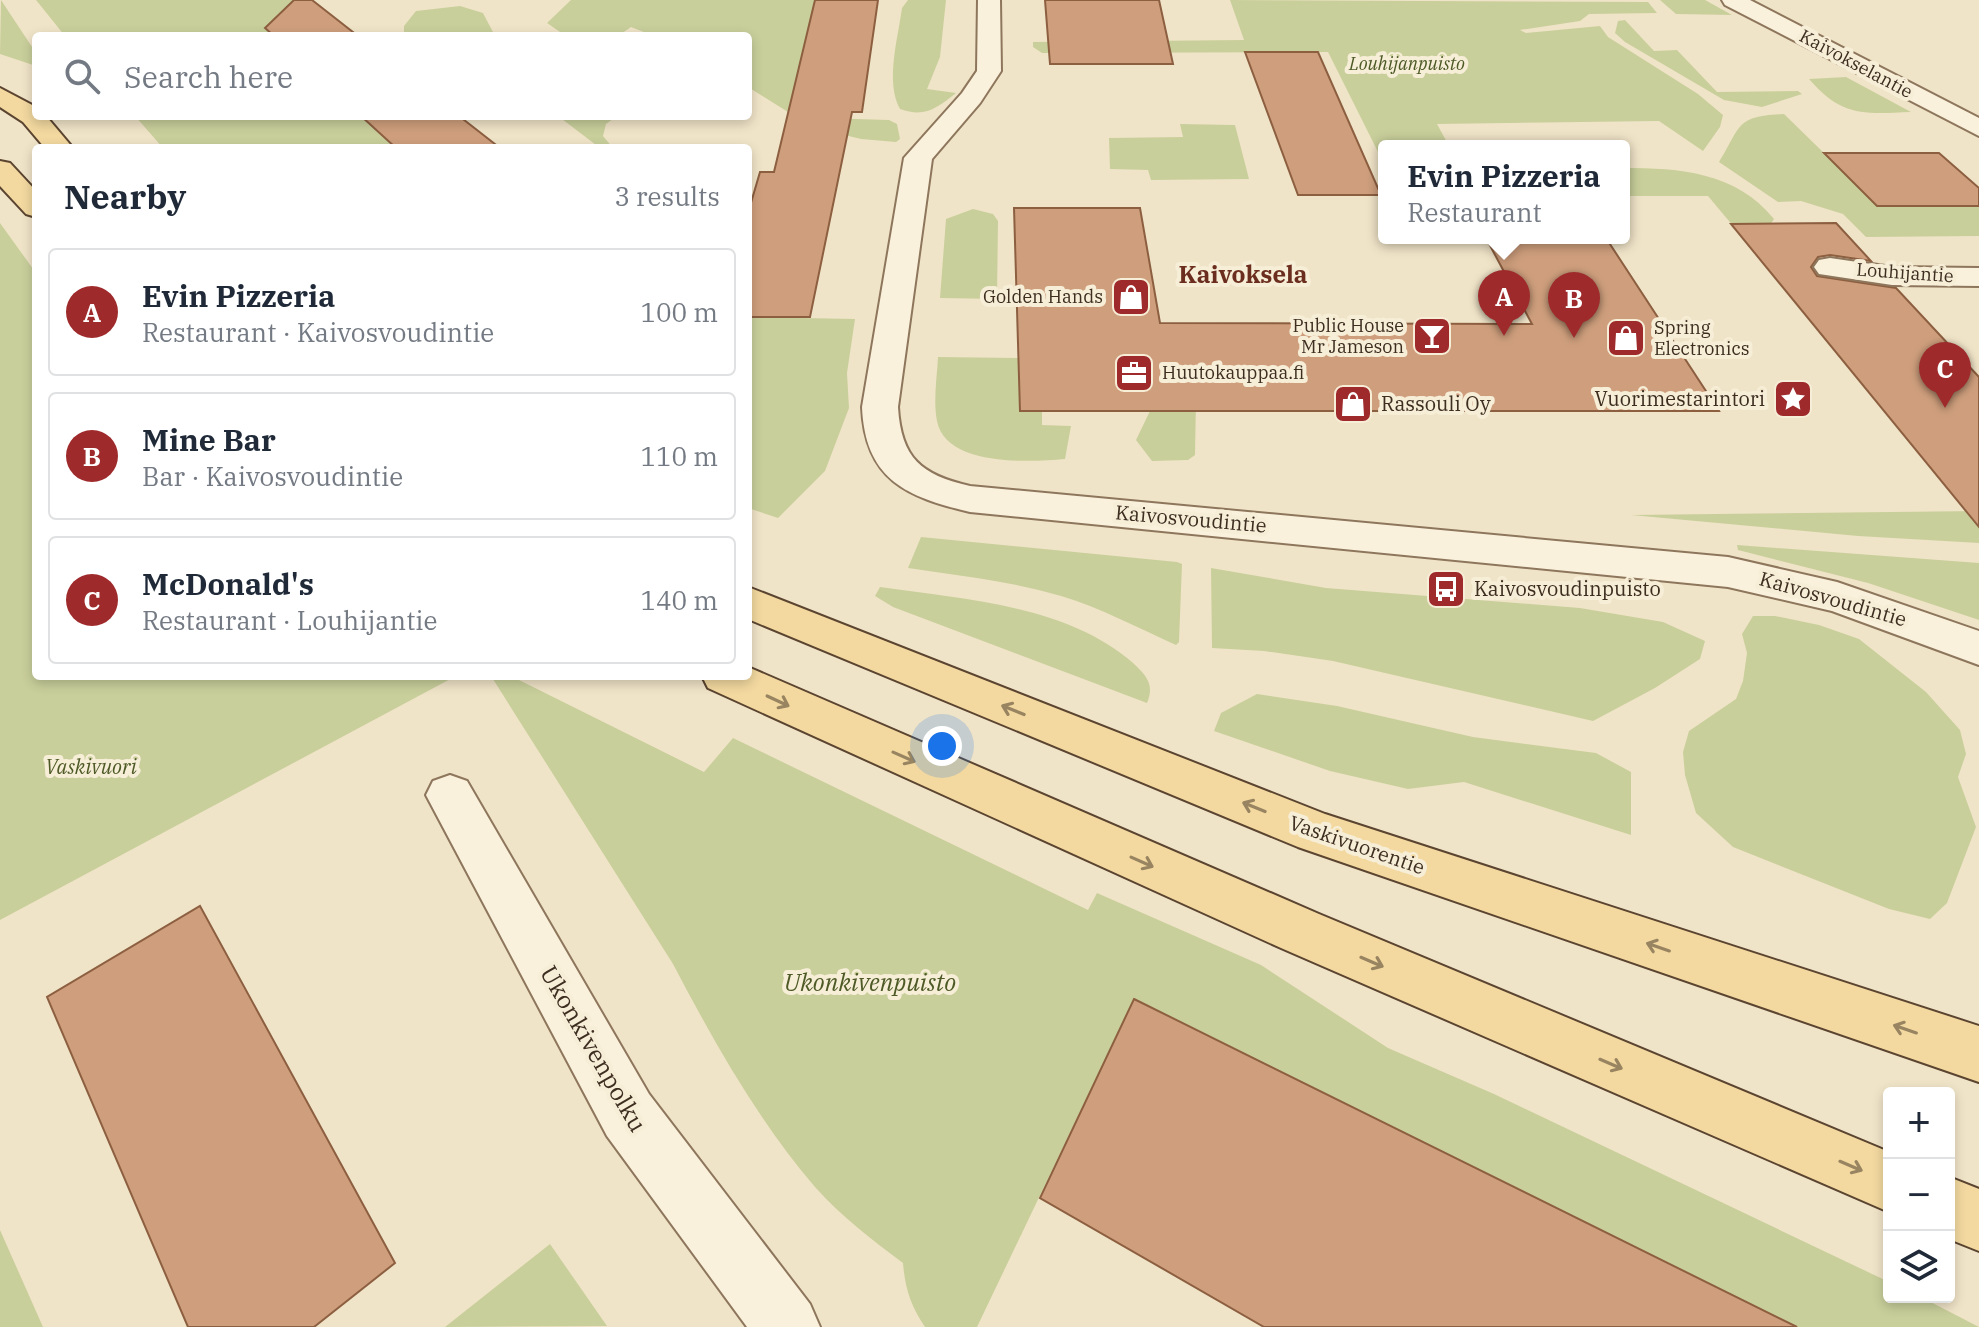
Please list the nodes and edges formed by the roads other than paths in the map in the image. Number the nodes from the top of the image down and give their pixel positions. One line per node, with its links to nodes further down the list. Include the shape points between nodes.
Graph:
1 (989, 0): 13 (street, Kaivosvoudintie, via 989,71 918,158 880,407 879,425 889,455 917,482 970,499 1750,575 1866,605)
2 (1733, 0): 6 (street, Kaivokselantie)
3 (0, 96): 4 (main road)
4 (32, 116)
5 (35, 120): 7 (main road)
6 (1979, 128)
7 (56, 144)
8 (0, 169): 9 (main road)
9 (32, 204)
10 (1830, 267): 11 (street, Louhijantie, via 1892,276)
11 (1979, 277)
12 (752, 604): 16 (main road, Vaskivuorentie, one-way to 12, via 1315,832)
13 (1979, 649)
14 (733, 680): 17 (main road, one-way to 17, via 1300,931)
15 (450, 795): 20 (street, Ukonkivenpolku, via 628,1115)
16 (1979, 1054)
17 (1883, 1179)
18 (1955, 1210): 19 (main road)
19 (1979, 1220)
20 (787, 1327)

